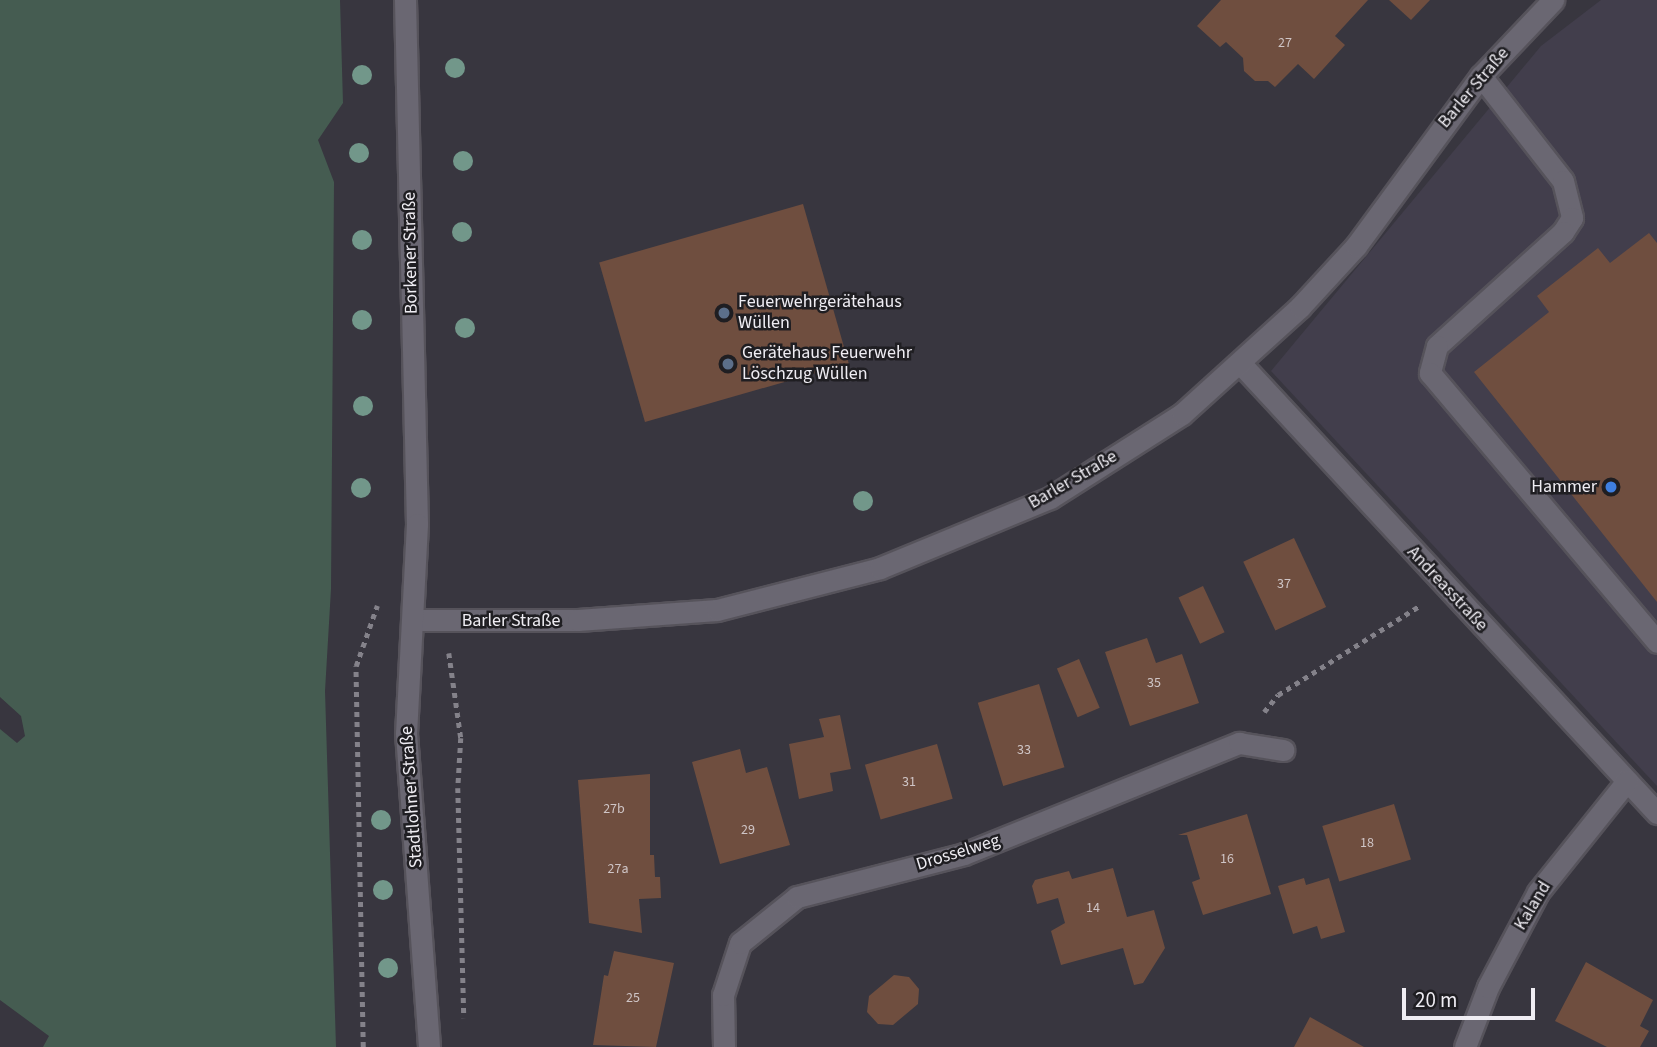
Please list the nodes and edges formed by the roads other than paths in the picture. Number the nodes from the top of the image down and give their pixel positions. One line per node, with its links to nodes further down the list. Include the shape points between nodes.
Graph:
1 (405, 0): 5 (street, Borkener Straße)
2 (1553, 0): 3 (street, Barler Straße)
3 (1481, 76): 4 (street, Barler Straße, via 1356,246); 7 (street, via 1563,181 1572,218 1563,232 1437,346 1430,373)
4 (1240, 363): 6 (street, Barler Straße, via 1182,414 1050,498 880,568 717,610 578,621); 9 (street, Andreasstraße)
5 (417, 506): 6 (street, Stadtlohner Straße)
6 (414, 620): 11 (street, Stadtlohner Straße, via 406,733)
7 (1657, 642)
8 (1283, 750): 12 (street, Drosselweg, via 1239,743 964,854 797,897 740,943 723,995)
9 (1628, 781): 10 (street, Andreasstraße); 13 (street, Kaland, via 1538,892 1488,987)
10 (1657, 813)
11 (429, 1047)
12 (724, 1047)
13 (1465, 1047)

